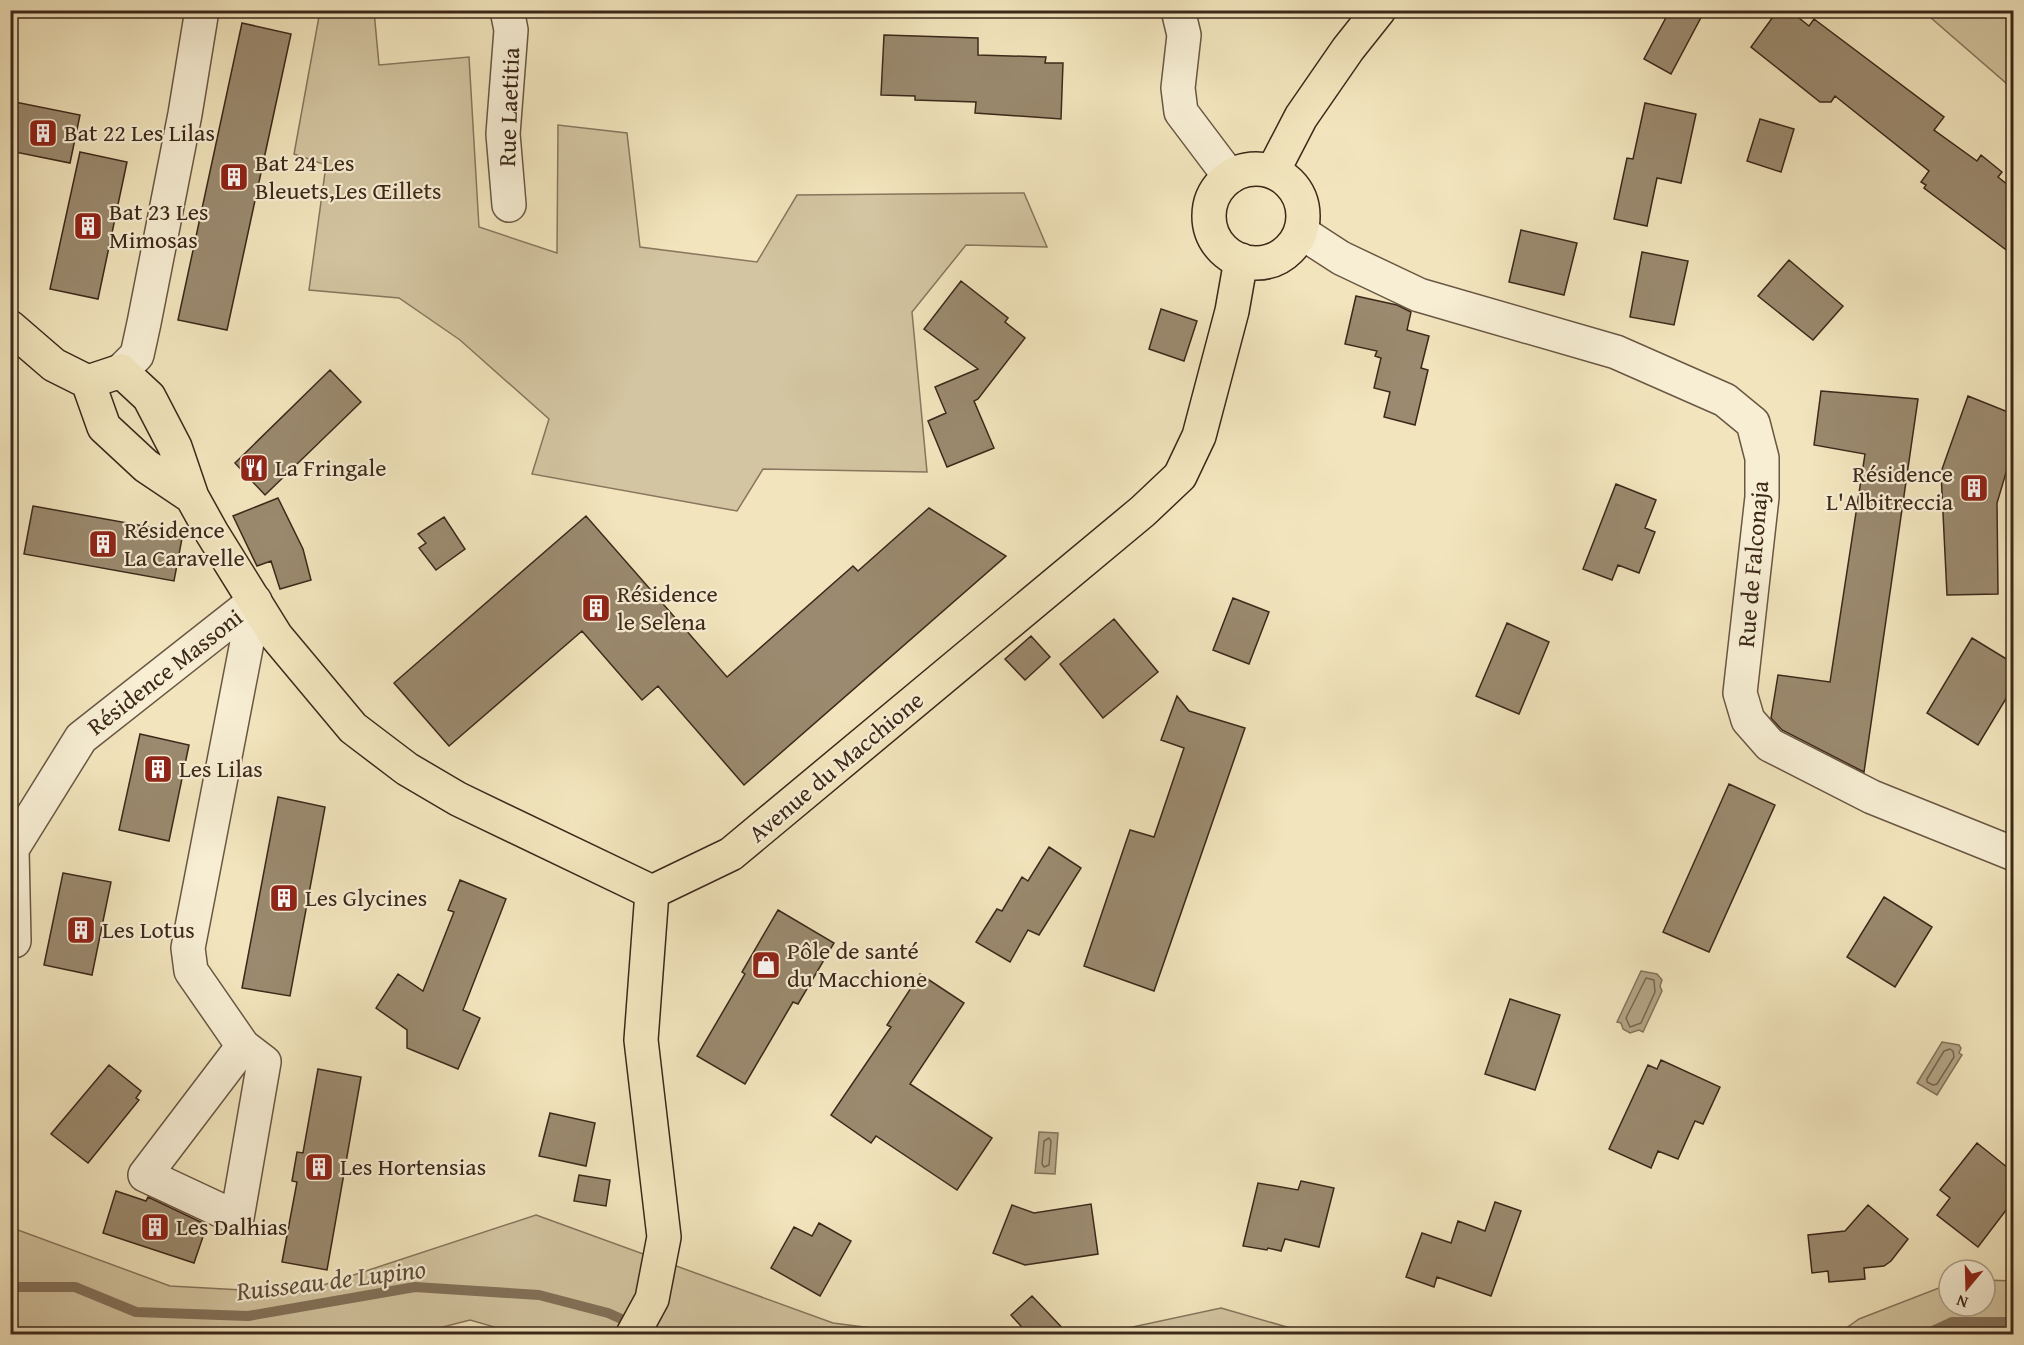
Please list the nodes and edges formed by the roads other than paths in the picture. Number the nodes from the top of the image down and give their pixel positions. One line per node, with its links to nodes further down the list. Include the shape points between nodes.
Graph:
1 (202, 10): 11 (street, via 144,323 136,355)
2 (507, 10): 7 (street, Rue Laetitia, via 511,30 503,134)
3 (1178, 10): 6 (street, via 1184,35 1178,88 1181,112)
4 (1379, 10): 5 (main road, via 1301,117)
5 (1273, 171): 6 (main road, via 1243,170); 8 (main road, via 1300,196 1304,214)
6 (1230, 177): 9 (main road, via 1218,188 1209,218 1224,251)
7 (509, 205)
8 (1301, 232): 9 (main road, via 1291,248 1276,259 1259,263); 15 (street, Rue de Falconaja, via 1341,258 1419,295 1616,352 1725,400 1754,423 1761,458 1762,497 1740,693 1748,720 1770,745 1872,796)
9 (1240, 260): 16 (main road, Avenue du Macchione, via 1232,311 1199,436 1180,476 731,854)
10 (10, 327): 12 (main road, via 54,365)
11 (121, 371): 12 (main road); 13 (main road, via 148,397 175,447)
12 (88, 382): 13 (main road, via 104,427 146,466)
13 (192, 497): 14 (main road)
14 (255, 602): 16 (main road, via 276,636 353,728 407,769 458,799); 17 (street, Résidence Massoni, via 81,738 12,849); 18 (street, Résidence Massoni, via 188,948 191,971)
15 (2013, 854)
16 (652, 892): 19 (main road, via 640,1040 664,1237 652,1299)
17 (14, 941)
18 (243, 1046): 18 (street, Résidence Massoni, via 145,1175 237,1218 264,1062)
19 (633, 1335)

